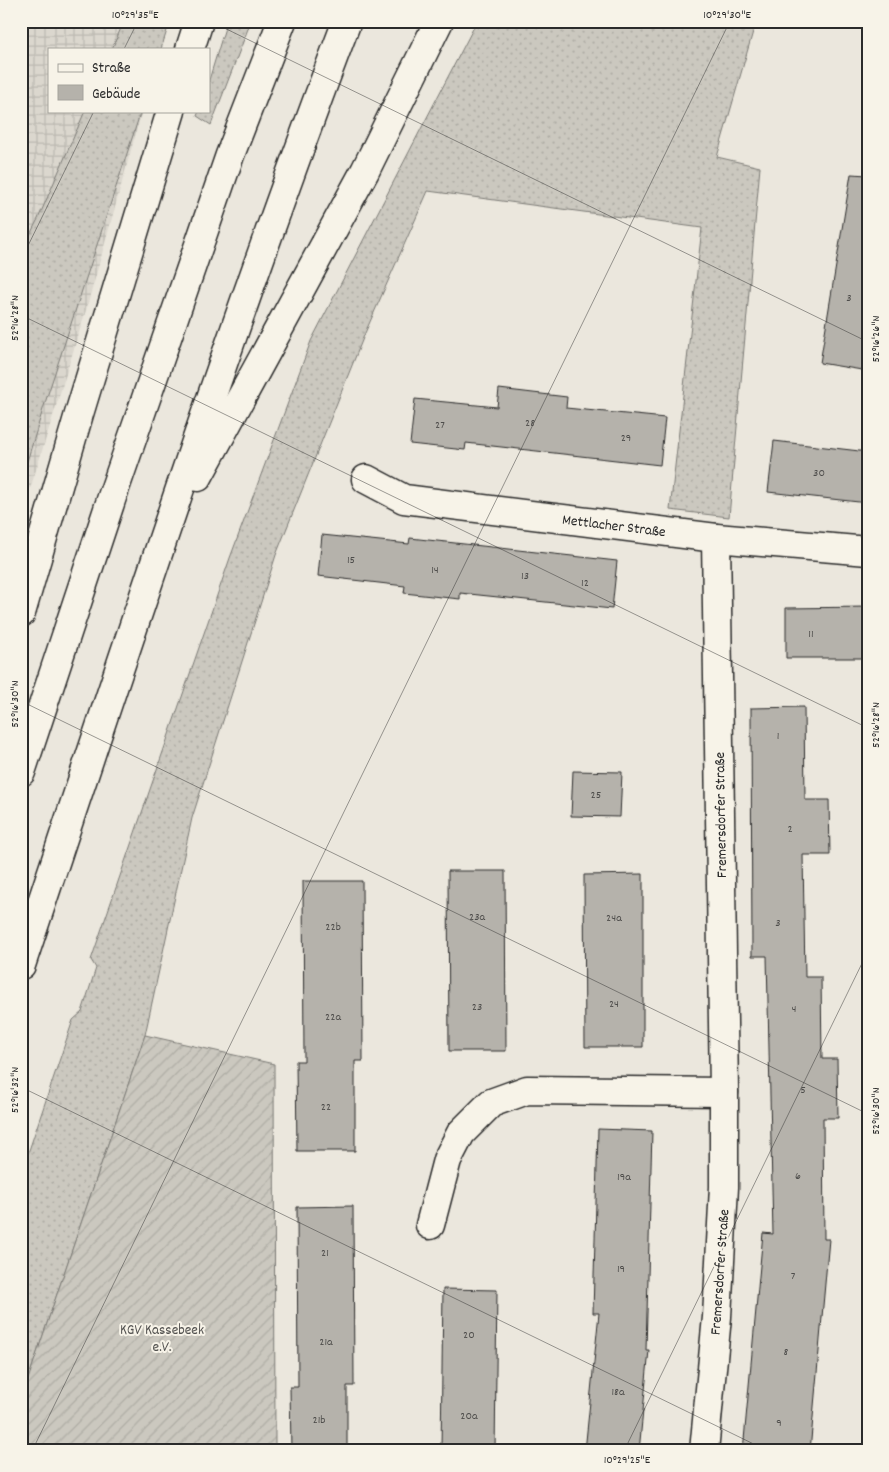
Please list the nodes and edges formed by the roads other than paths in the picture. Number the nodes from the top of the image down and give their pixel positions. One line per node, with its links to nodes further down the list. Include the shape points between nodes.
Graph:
1 (198, 21): 5 (main road)
2 (282, 21): 12 (main road, via 227,164)
3 (347, 21): 9 (main road, via 289,174)
4 (439, 21): 9 (main road, via 365,171)
5 (190, 48)
6 (171, 112): 11 (main road)
7 (366, 478): 8 (main road, Mettlacher Straße, via 404,499)
8 (716, 538): 10 (main road, Mettlacher Straße); 14 (main road, Fremersdorfer Straße)
9 (162, 543): 13 (main road)
10 (868, 551)
11 (21, 613)
12 (21, 772)
13 (21, 965)
14 (724, 1092): 15 (main road, via 527,1090 491,1103 461,1133 446,1160); 16 (main road, Fremersdorfer Straße, via 720,1272)
15 (430, 1225)
16 (704, 1451)

